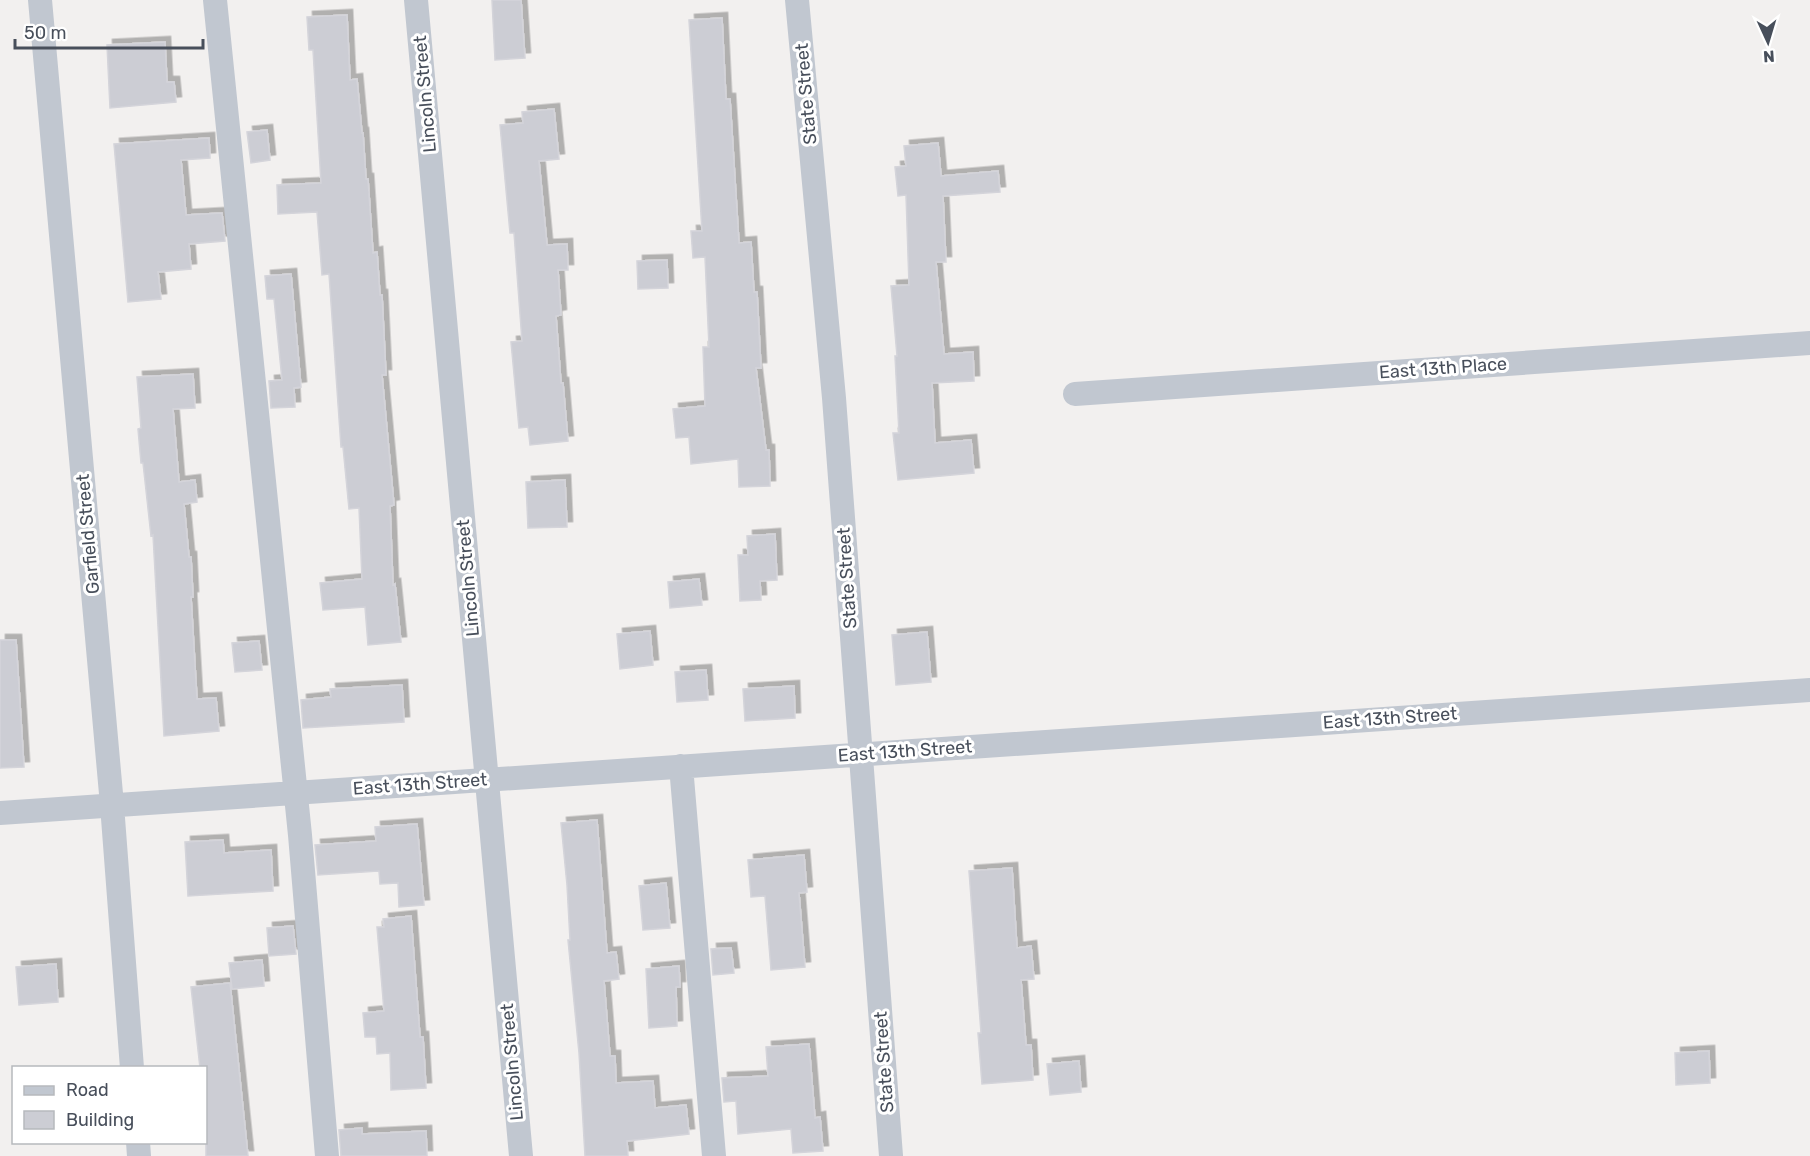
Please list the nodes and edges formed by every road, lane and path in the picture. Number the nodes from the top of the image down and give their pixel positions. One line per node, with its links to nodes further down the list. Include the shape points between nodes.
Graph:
1 (40, 0): 12 (street, Garfield Street)
2 (215, 0): 11 (street)
3 (416, 0): 10 (street, Lincoln Street)
4 (797, 0): 8 (street, State Street, via 834,398)
5 (1810, 342): 6 (street, East 13th Place)
6 (1075, 394)
7 (1810, 690): 8 (street, East 13th Street)
8 (860, 754): 9 (street, East 13th Street); 18 (street, State Street)
9 (681, 766): 10 (street, East 13th Street); 17 (street)
10 (486, 780): 11 (street, East 13th Street); 16 (street, Lincoln Street)
11 (295, 793): 12 (street, East 13th Street); 15 (street)
12 (112, 805): 13 (street, East 13th Street); 14 (street, Garfield Street)
13 (0, 813)
14 (132, 1066)
15 (327, 1156)
16 (521, 1156)
17 (714, 1156)
18 (891, 1156)

